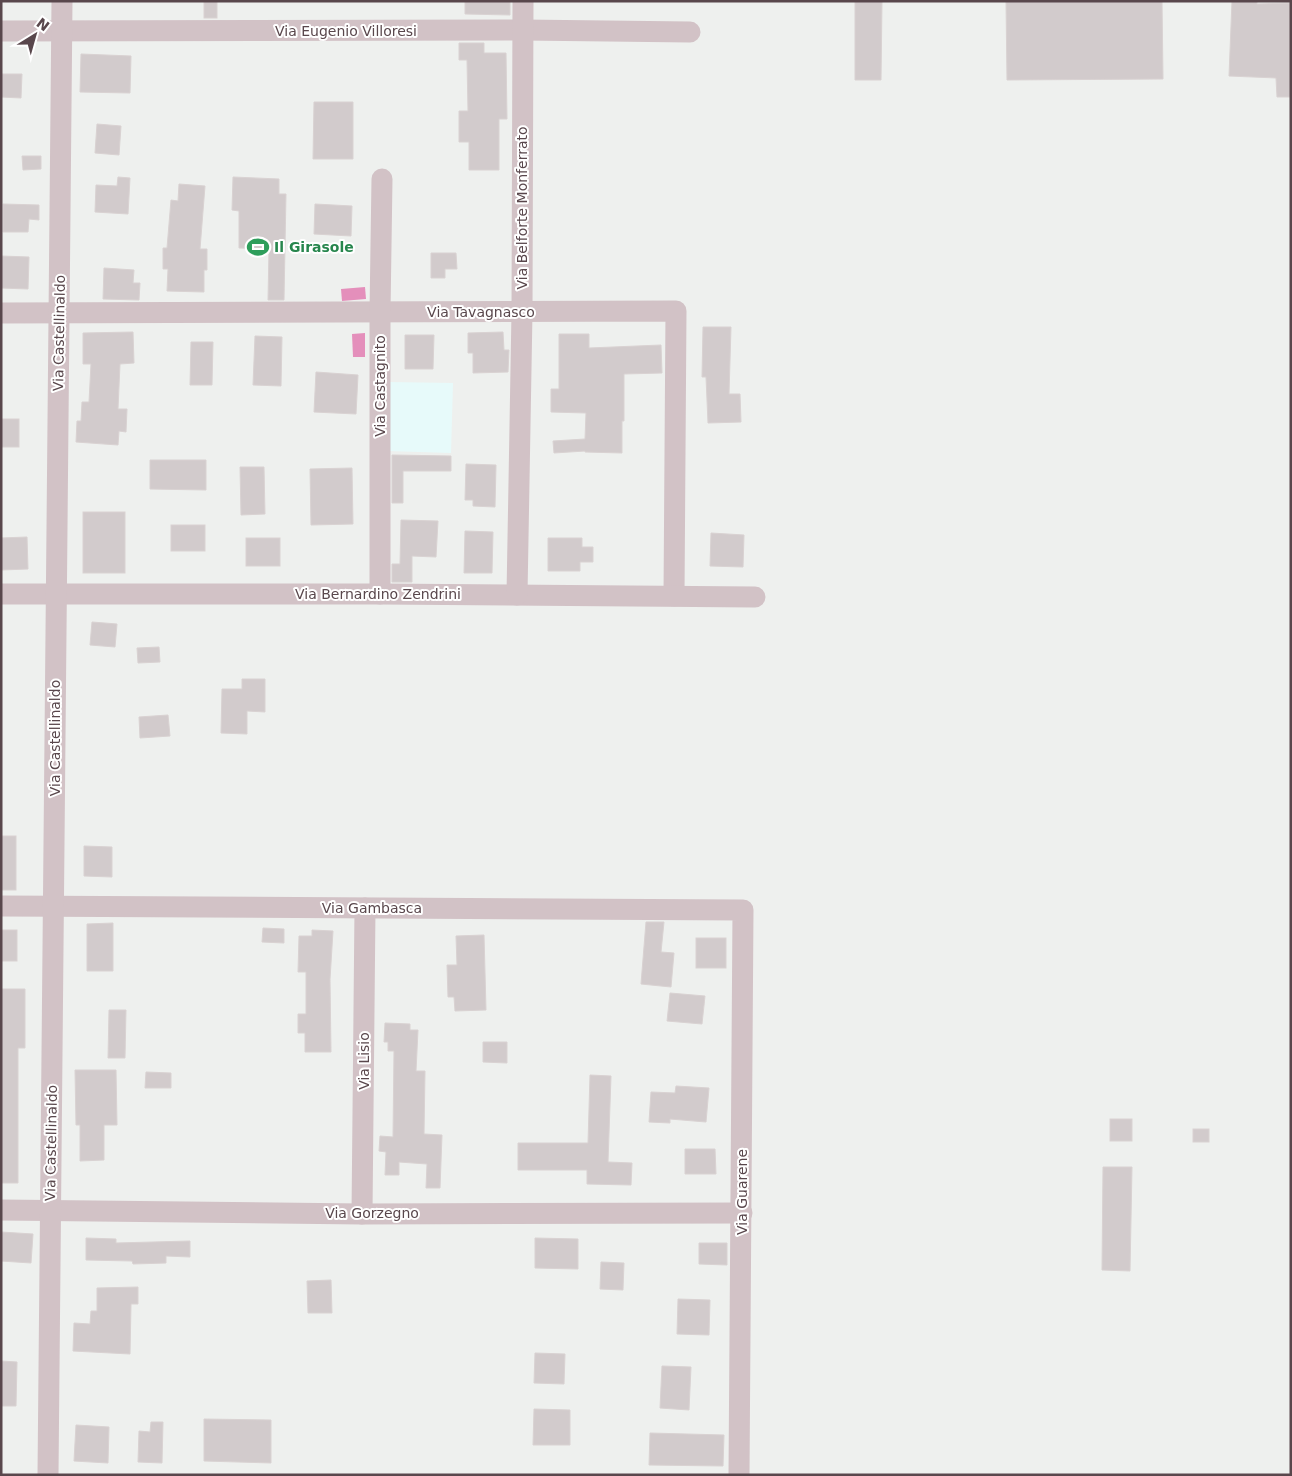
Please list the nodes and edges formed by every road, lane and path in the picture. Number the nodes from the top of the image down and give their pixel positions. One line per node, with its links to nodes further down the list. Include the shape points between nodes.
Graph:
1 (62, 1): 5 (street, Via Castellinaldo)
2 (523, 1): 3 (street, Via Belforte Monferrato)
3 (523, 30): 5 (street, Via Eugenio Villoresi); 6 (street, Via Eugenio Villoresi); 9 (street, Via Belforte Monferrato)
4 (1, 31): 5 (street, Via Eugenio Villoresi)
5 (62, 31): 11 (street, Via Castellinaldo)
6 (690, 32)
7 (382, 179): 8 (street, Via Castagnito)
8 (380, 312): 9 (street, Via Tavagnasco); 11 (street, Via Tavagnasco); 14 (street, Via Castagnito)
9 (522, 312): 15 (street, Via Belforte Monferrato); 16 (street, Via Tavagnasco, via 676,311)
10 (1, 313): 11 (street, Via Tavagnasco)
11 (60, 313): 13 (street, Via Castellinaldo)
12 (1, 594): 13 (street, Via Bernardino Zendrini)
13 (56, 594): 14 (street, Via Bernardino Zendrini); 19 (street, Via Castellinaldo)
14 (380, 594): 15 (street, Via Bernardino Zendrini)
15 (517, 595): 16 (street, Via Bernardino Zendrini)
16 (674, 596): 17 (street, Via Bernardino Zendrini)
17 (755, 597)
18 (1, 906): 19 (street, Via Gambasca)
19 (54, 906): 20 (street, Via Gambasca); 23 (street, Via Castellinaldo)
20 (365, 908): 21 (street, Via Gambasca); 25 (street, Via Lisio)
21 (743, 910): 24 (street, Via Guarene)
22 (1, 1210): 23 (street, Via Gorzegno)
23 (50, 1211): 25 (street, Via Gorzegno); 26 (street, Via Castellinaldo)
24 (742, 1212): 25 (street, Via Gorzegno); 27 (street, Via Guarene)
25 (362, 1214)
26 (48, 1475)
27 (739, 1475)

